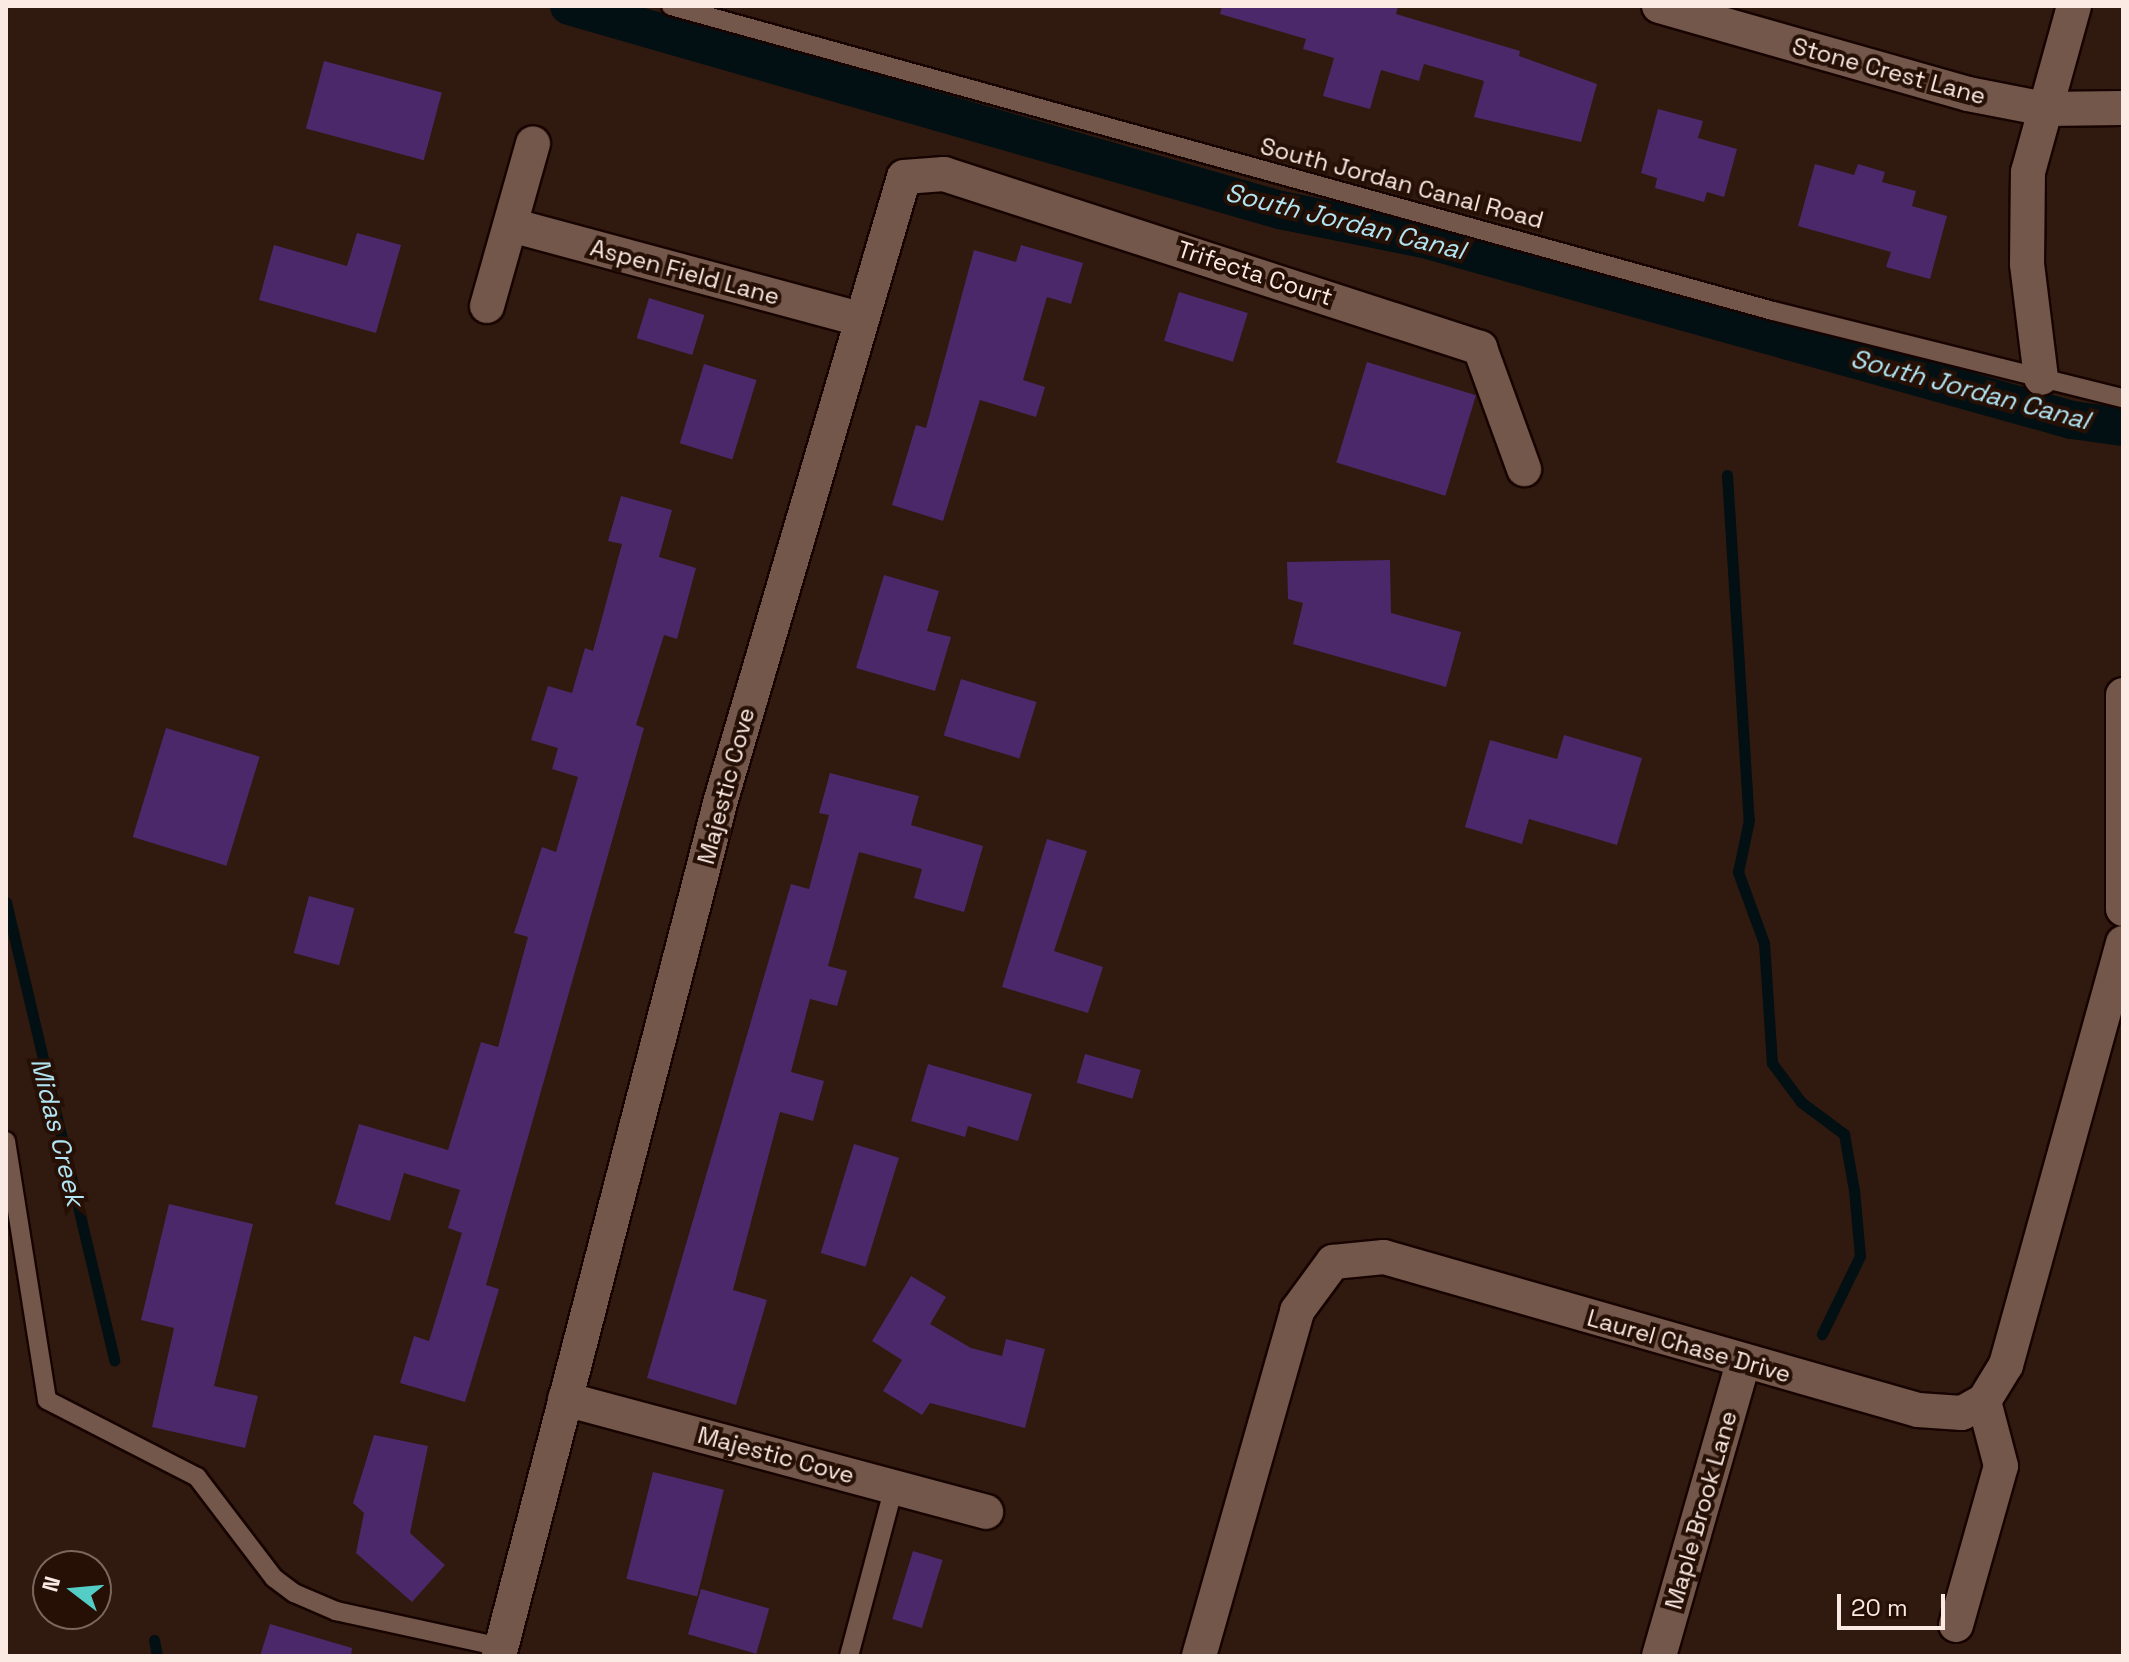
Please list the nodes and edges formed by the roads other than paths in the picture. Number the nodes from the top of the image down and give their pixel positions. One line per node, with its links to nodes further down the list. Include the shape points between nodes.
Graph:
1 (671, 6): 11 (lane, South Jordan Canal Road)
2 (1659, 6): 5 (street, Stone Crest Lane)
3 (2074, 6): 5 (street)
4 (2123, 108): 5 (street, Stone Crest Lane)
5 (2045, 109): 11 (street, via 2025,218)
6 (533, 143): 8 (street)
7 (904, 177): 10 (street, Majestic Cove); 13 (street, Trifecta Court, via 944,174 1480,348)
8 (511, 225): 9 (street); 10 (street, Aspen Field Lane)
9 (487, 306)
10 (859, 319): 19 (street, Majestic Cove, via 720,803)
11 (2041, 378): 12 (lane, South Jordan Canal Road)
12 (2123, 398)
13 (1524, 469)
14 (2123, 695): 15 (street)
15 (2123, 909)
16 (2123, 943): 20 (street, via 2006,1365)
17 (6, 1141): 24 (lane, via 47,1400 197,1477 274,1578 294,1593 336,1611)
18 (1743, 1364): 20 (street, Laurel Chase Drive, via 1939,1413 1962,1413); 26 (street, Laurel Chase Drive, via 1384,1257 1333,1262 1297,1311); 27 (street, Maple Brook Lane)
19 (565, 1399): 21 (street, Majestic Cove); 24 (street, Majestic Cove)
20 (1984, 1401): 23 (street, via 2001,1466)
21 (894, 1487): 22 (street, Majestic Cove); 25 (lane)
22 (986, 1512)
23 (1956, 1625)
24 (500, 1651)
25 (849, 1656)
26 (1199, 1656)
27 (1659, 1656)

